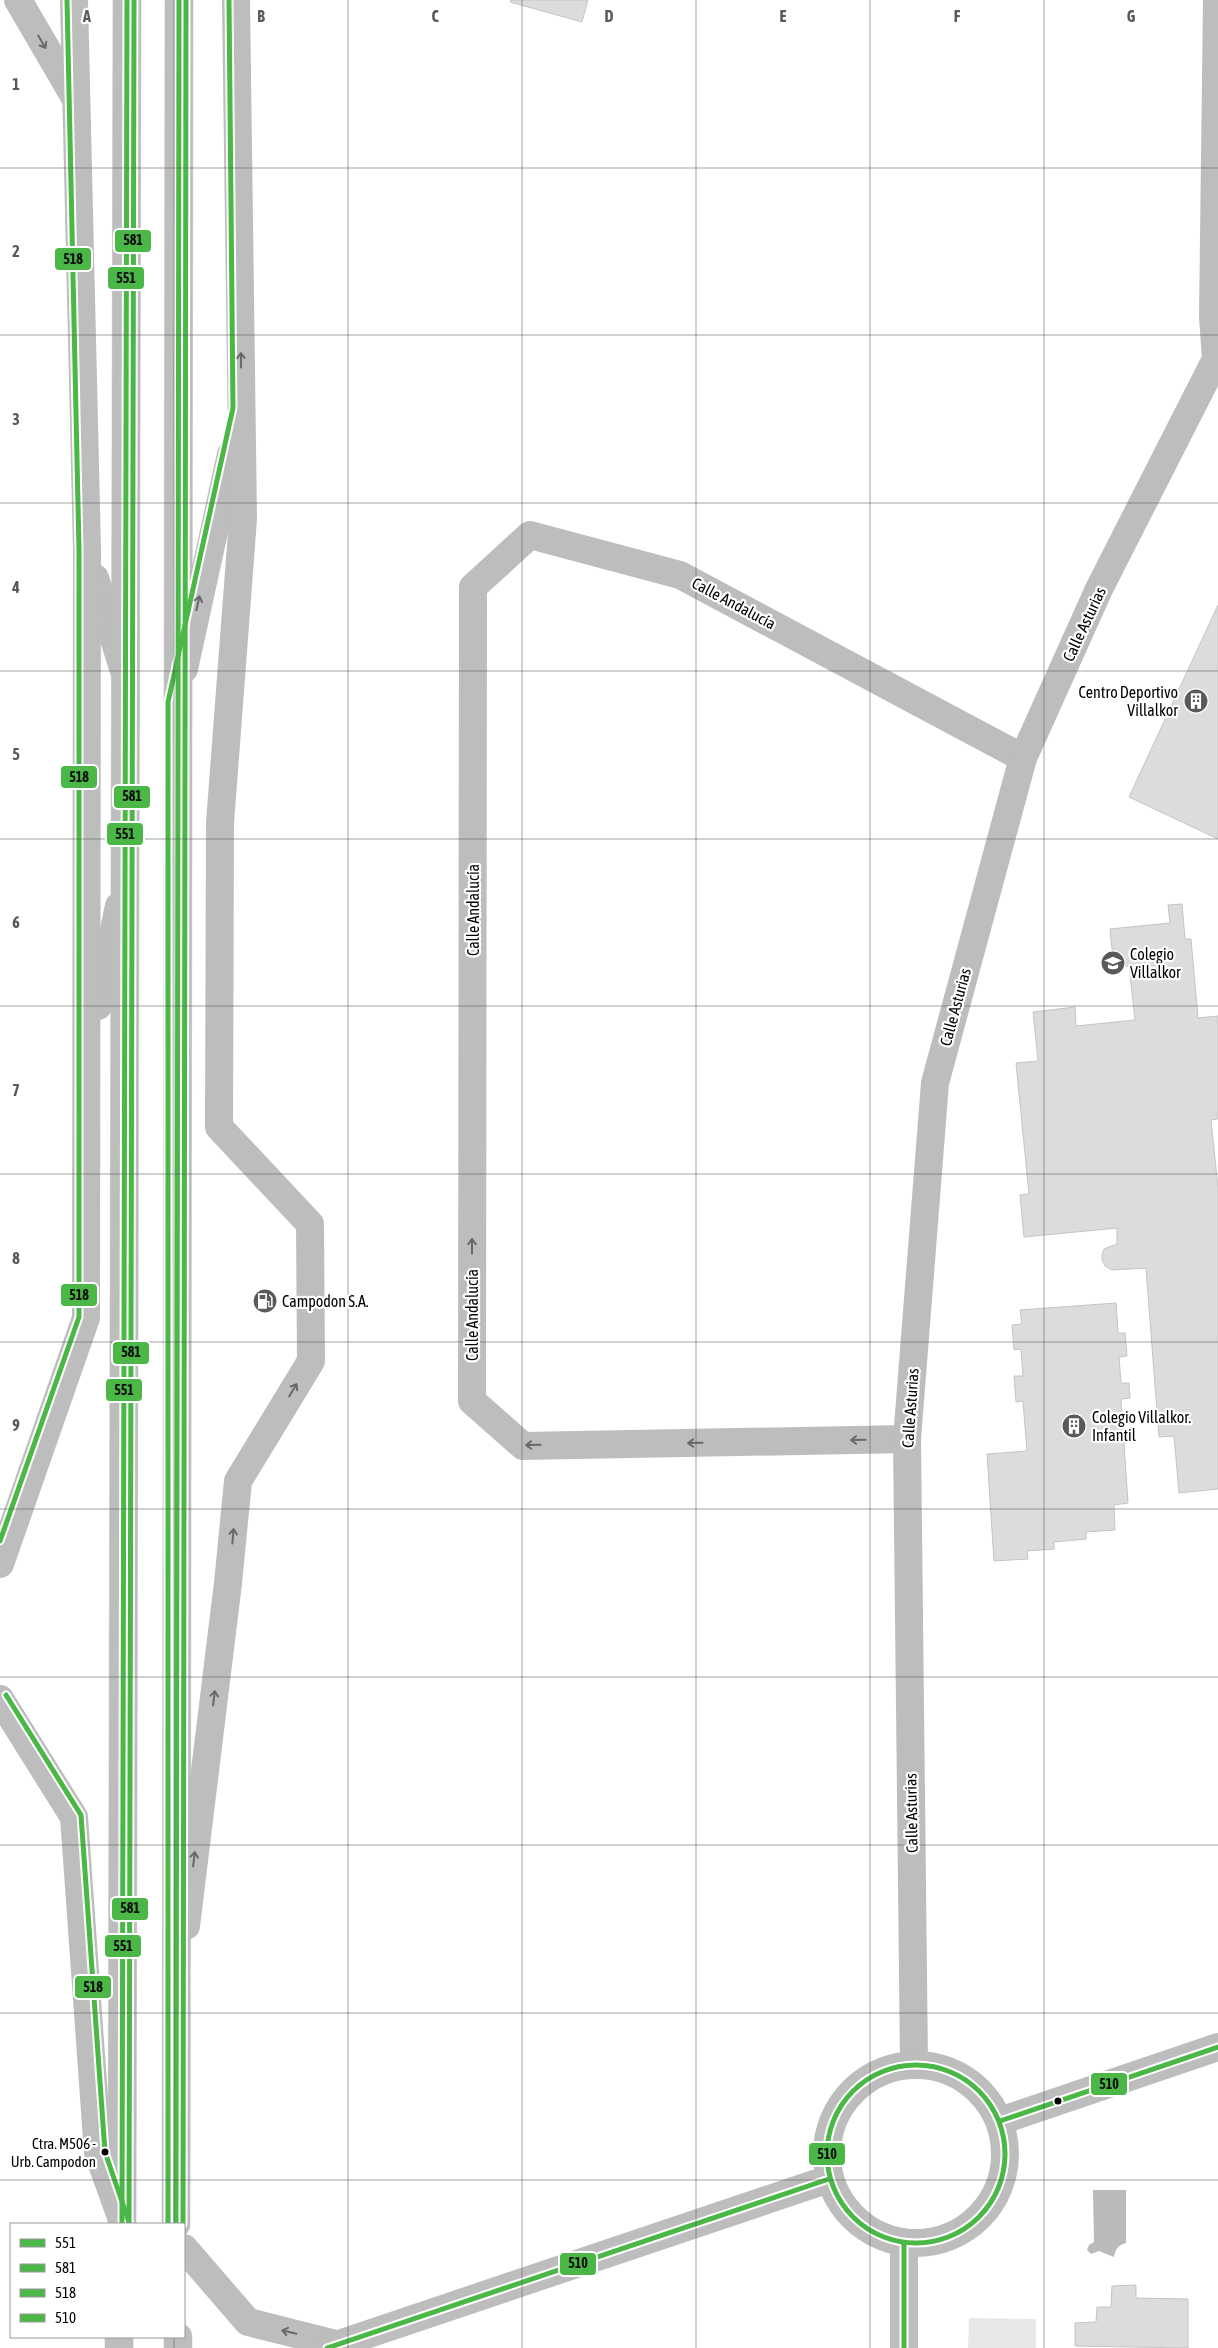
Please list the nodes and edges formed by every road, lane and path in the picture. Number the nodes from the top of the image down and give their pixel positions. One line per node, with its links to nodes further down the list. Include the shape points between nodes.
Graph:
1 (18, 0): 7 (street, one-way to 7)
2 (74, 0): 7 (street)
3 (127, 0): 11 (street)
4 (178, 0): 12 (street)
5 (236, 0): 9 (street, one-way to 5)
6 (1216, 0): 8 (street, Calle Asturias, via 1213,317)
7 (75, 98): 10 (street)
8 (1217, 360): 13 (street, Calle Asturias, via 1099,589)
9 (241, 409): 12 (street, one-way to 9); 19 (street, one-way to 9, via 238,1481 311,1361 310,1224 219,1127 220,823 243,519)
10 (87, 550): 11 (street); 15 (street)
11 (126, 678): 14 (street)
12 (176, 702): 19 (street)
13 (1023, 758): 16 (street, Calle Asturias, via 934,1083); 16 (street, Calle Andalucía, one-way to 13, via 523,1446 472,1402 473,587 530,535 680,575)
14 (125, 875): 15 (street); 24 (street)
15 (86, 1060): 17 (street, via 86,1318)
16 (907, 1439): 21 (street, Calle Asturias)
17 (0, 1564)
18 (0, 1699): 24 (street, via 74,1818 98,2153)
19 (175, 2012): 25 (street)
20 (1218, 2047): 22 (street)
21 (914, 2063): 22 (street, via 954,2072 982,2092); 23 (street, via 868,2076 838,2106 826,2139)
22 (1000, 2121): 26 (street, via 1006,2159 999,2188 978,2217 960,2232 930,2243)
23 (829, 2179): 26 (street, via 847,2213 877,2236); 28 (street)
24 (122, 2223)
25 (176, 2223)
26 (904, 2243): 29 (street)
27 (185, 2249): 28 (street, one-way to 27, via 248,2322)
28 (332, 2346)
29 (904, 2348)

